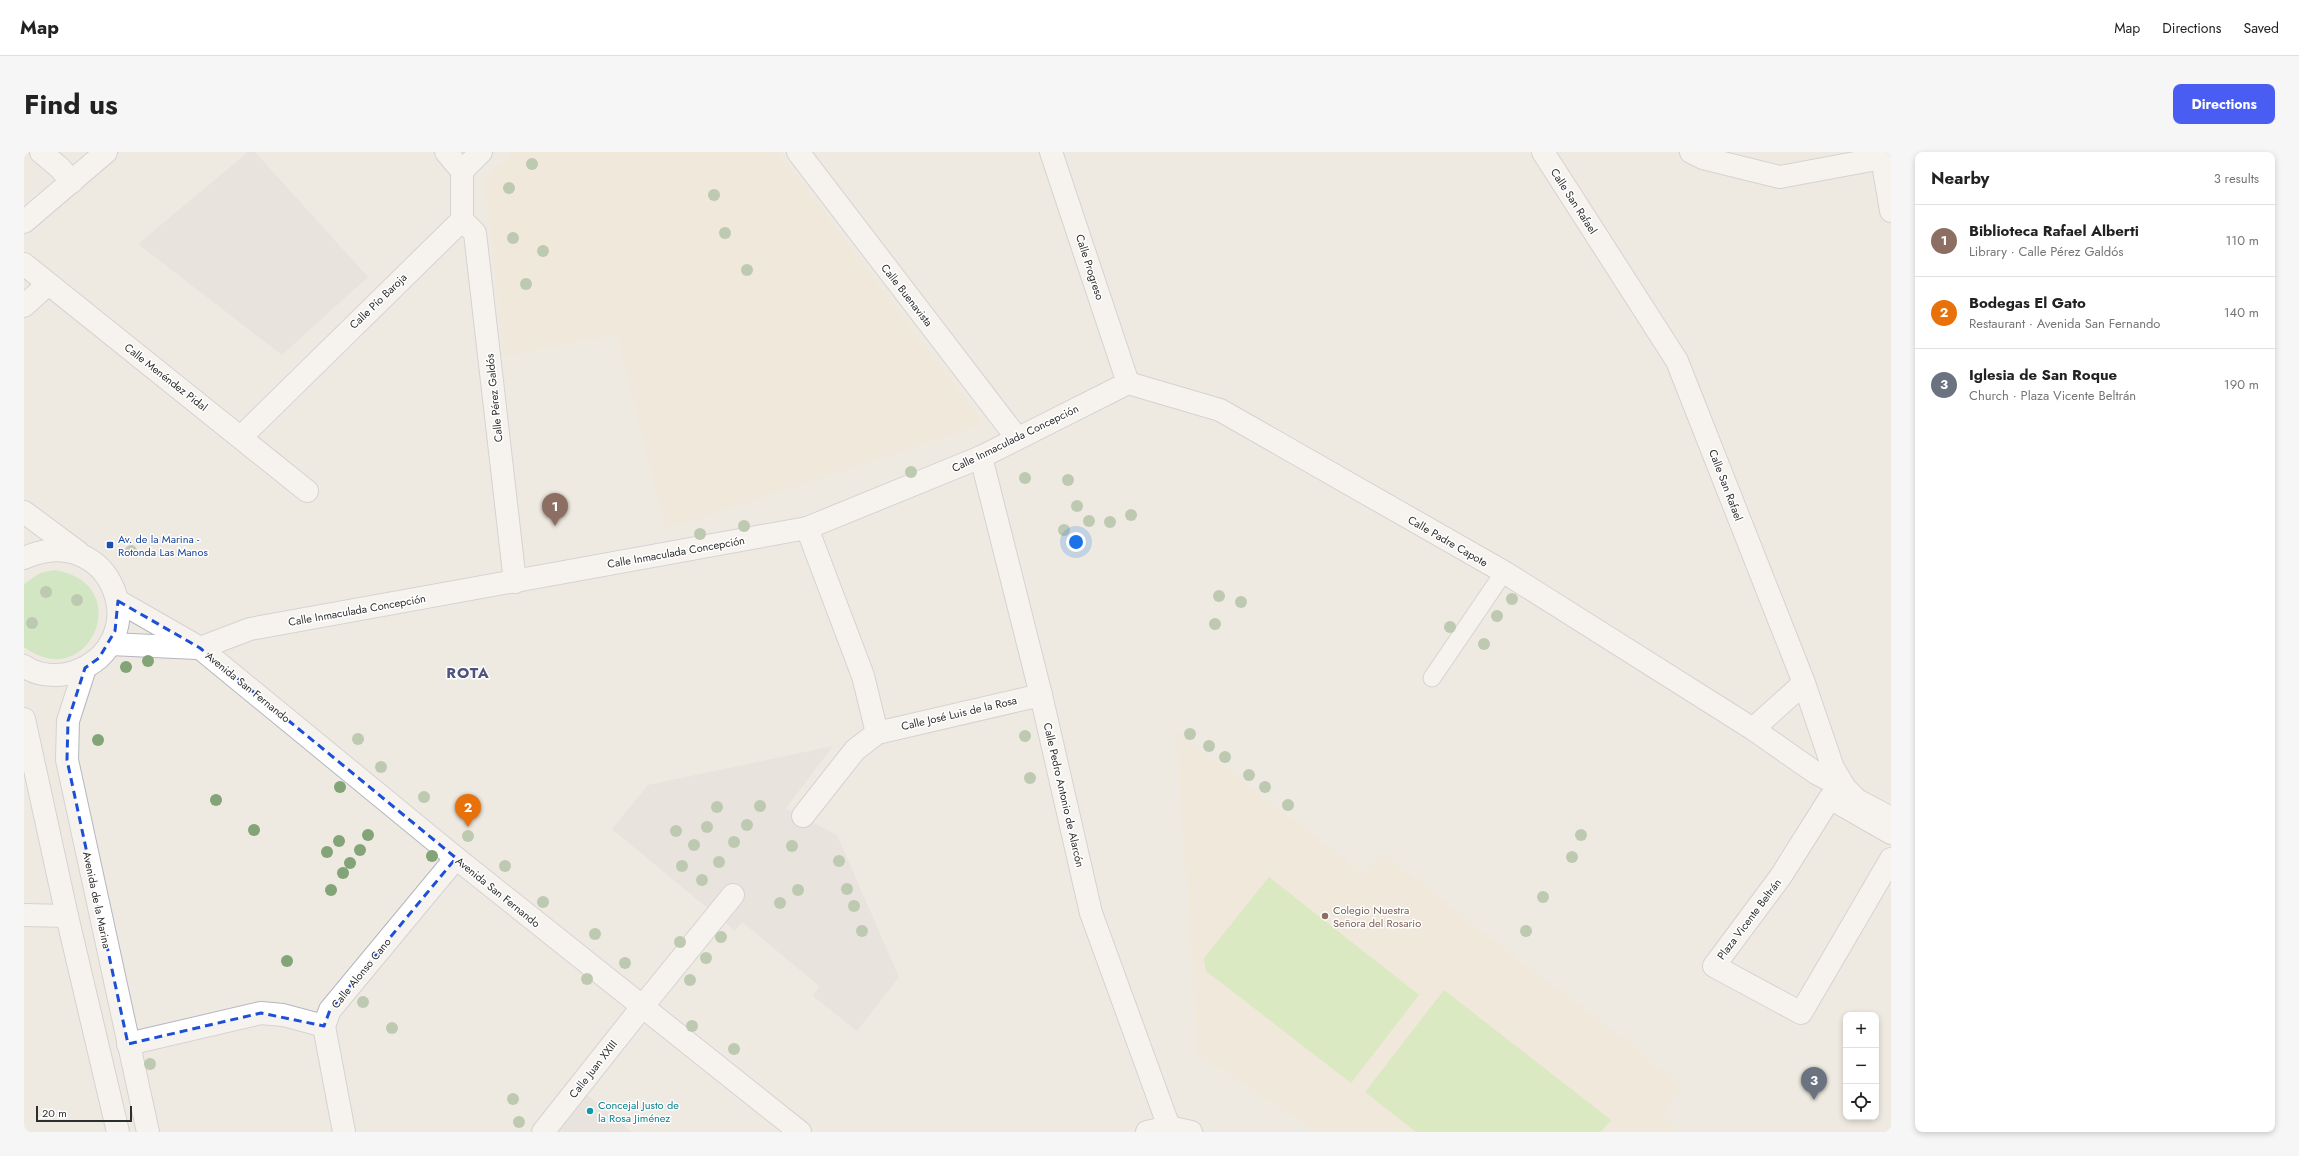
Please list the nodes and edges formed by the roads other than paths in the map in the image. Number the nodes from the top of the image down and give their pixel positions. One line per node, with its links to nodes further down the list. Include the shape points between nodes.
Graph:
1 (41, 152): 11 (street)
2 (106, 152): 11 (street)
3 (446, 152): 10 (street)
4 (481, 152): 10 (street)
5 (798, 152): 20 (street, Calle Buenavista)
6 (1051, 152): 18 (street, Calle Progreso)
7 (1543, 152): 35 (street, Calle San Rafael, via 1677,361)
8 (1691, 152): 9 (street, via 1703,158 1780,177)
9 (1882, 155): 12 (street)
10 (462, 171): 13 (street)
11 (72, 182): 14 (street)
12 (1891, 211)
13 (462, 220): 19 (street, Calle Pío Baroja); 28 (street, Calle Pérez Galdós, via 475,233)
14 (24, 222)
15 (24, 264): 16 (street, Calle Menéndez Pidal)
16 (48, 284): 17 (street); 19 (street, Calle Menéndez Pidal)
17 (24, 306)
18 (1128, 383): 20 (street, Calle Inmaculada Concepción); 27 (street, Calle Padre Capote, via 1220,410)
19 (241, 437): 22 (street, Calle Menéndez Pidal)
20 (1017, 438): 21 (street, Calle Inmaculada Concepción)
21 (981, 456): 24 (street, Calle Inmaculada Concepción); 36 (street, Calle Pedro Antonio de Alarcón)
22 (307, 491)
23 (24, 512): 25 (street)
24 (807, 528): 28 (street, Calle Inmaculada Concepción); 39 (street, via 863,676)
25 (82, 555): 26 (street, via 62,549 40,551); 29 (street, via 99,566 111,583)
26 (24, 558)
27 (1504, 572): 34 (lane); 38 (street, Calle Padre Capote)
28 (515, 582): 31 (street, Calle Inmaculada Concepción, via 250,629)
29 (118, 601): 30 (street, via 118,619); 31 (street, Avenida San Fernando)
30 (110, 644): 31 (street, Avenida San Fernando); 33 (street, via 99,658)
31 (200, 648): 44 (street, Avenida San Fernando)
32 (24, 666): 33 (street, via 46,675 66,674)
33 (85, 668): 51 (street, Avenida de la Marina, via 68,721 67,760)
34 (1432, 678)
35 (1804, 683): 38 (street); 40 (street, Calle San Rafael, via 1833,768)
36 (1041, 694): 39 (street, Calle José Luis de la Rosa); 52 (street, Calle Pedro Antonio de Alarcón, via 1091,913)
37 (24, 719): 48 (street)
38 (1753, 729): 40 (street, Calle Padre Capote, via 1816,773)
39 (877, 733): 41 (street, via 855,750)
40 (1845, 788): 42 (street, Calle San Rafael, via 1857,800)
41 (803, 816)
42 (1891, 818)
43 (1891, 833): 45 (street, Plaza Vicente Beltrán, via 1830,798 1781,876 1714,966 1802,1014)
44 (456, 858): 49 (street, Avenida San Fernando); 50 (street, Calle Alonso Cano, via 330,1010)
45 (1891, 859)
46 (733, 895): 49 (street, Calle Juan XXIII)
47 (24, 915): 48 (street)
48 (67, 916): 53 (street)
49 (642, 1007): 56 (street, Calle Juan XXIII); 57 (street, Avenida San Fernando)
50 (324, 1026): 51 (street, via 283,1015 261,1013); 55 (street)
51 (128, 1044): 54 (street, Avenida de la Marina)
52 (1169, 1127): 58 (street); 59 (street)
53 (118, 1132)
54 (148, 1132)
55 (344, 1132)
56 (543, 1132)
57 (800, 1132)
58 (1148, 1132)
59 (1192, 1132)

